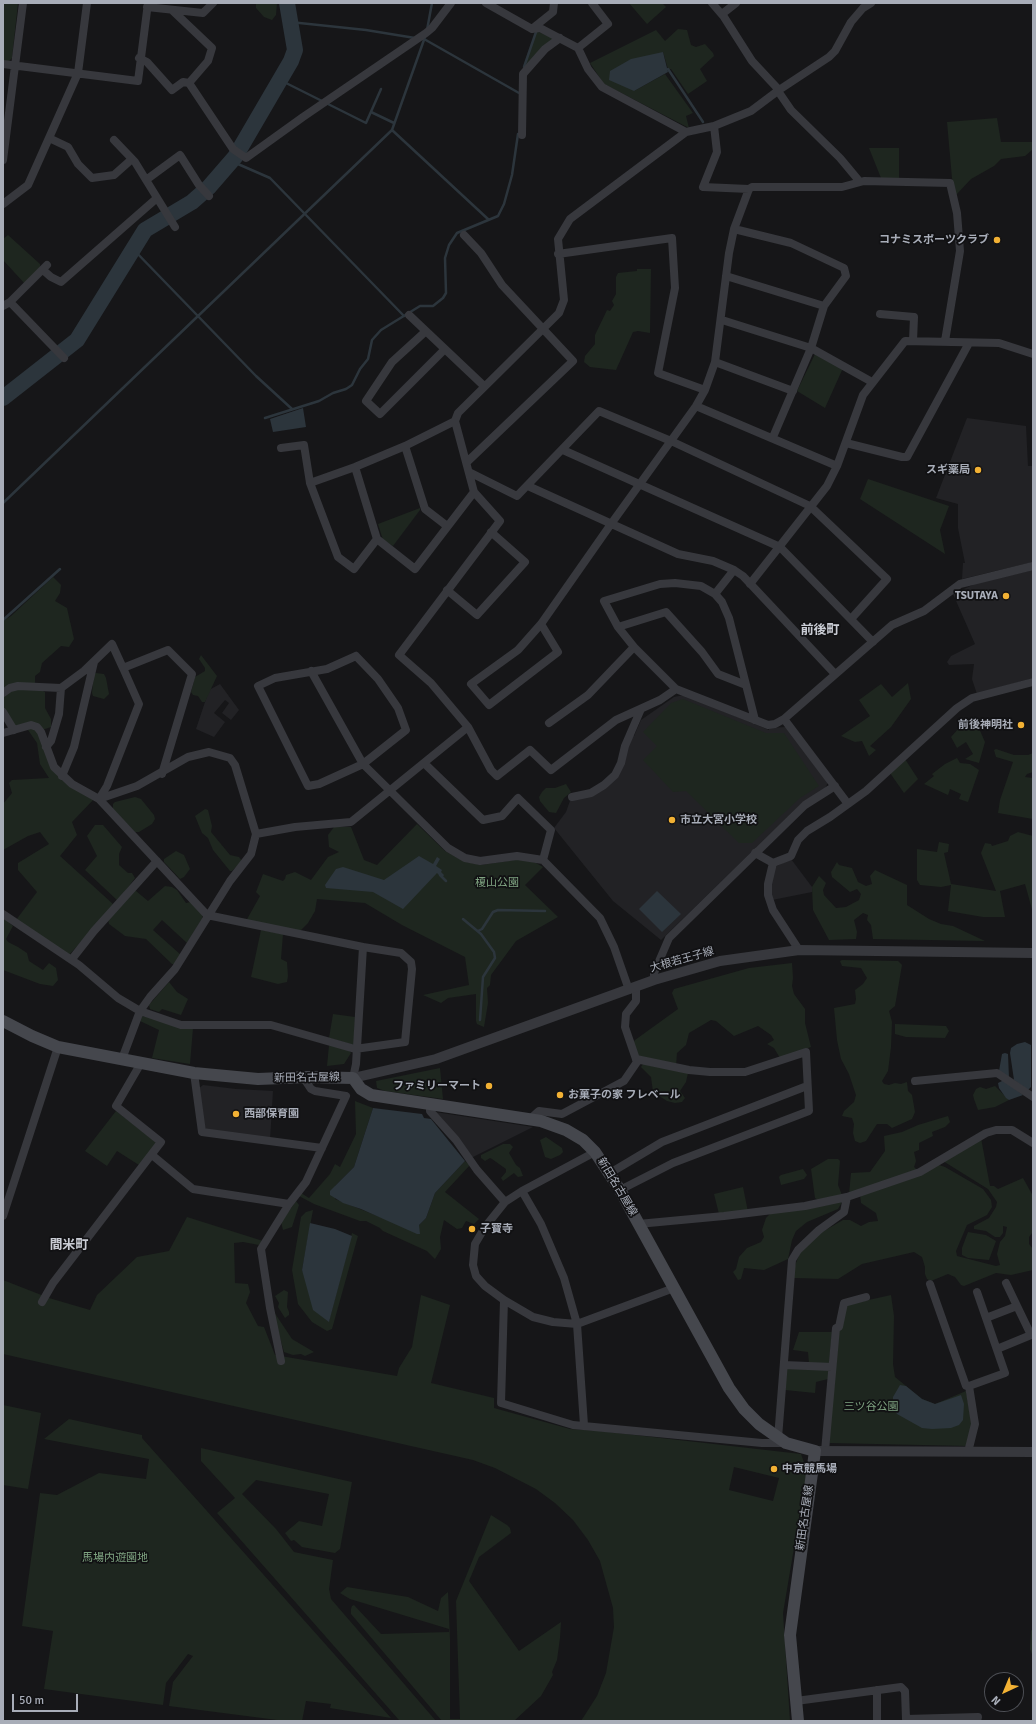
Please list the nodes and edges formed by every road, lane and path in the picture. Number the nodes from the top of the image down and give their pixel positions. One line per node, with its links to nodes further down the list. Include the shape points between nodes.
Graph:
1 (23, 3): 19 (street)
2 (87, 3): 20 (street)
3 (213, 3): 12 (street, via 204,13)
4 (450, 3): 21 (street, via 426,33 246,158 232,149)
5 (486, 3): 14 (street)
6 (554, 3): 14 (street, via 553,12)
7 (592, 3): 16 (street, via 608,24)
8 (712, 3): 13 (street)
9 (736, 3): 13 (street)
10 (871, 3): 22 (street, via 851,22 829,57)
11 (148, 5): 12 (street); 17 (street)
12 (172, 10): 21 (street, via 212,48 208,61)
13 (722, 14): 22 (street, via 752,61)
14 (532, 29): 15 (street, via 540,28)
15 (560, 38): 16 (street); 25 (street, via 520,74)
16 (578, 48): 24 (street, via 588,69 602,87)
17 (140, 58): 20 (street, via 138,82); 21 (street, via 147,62 172,90 183,82)
18 (3, 64): 19 (street)
19 (14, 66): 20 (street); 29 (street)
20 (78, 73): 26 (street)
21 (189, 83)
22 (778, 91): 23 (street, via 751,111); 31 (street, via 791,110 840,158)
23 (714, 126): 24 (street); 32 (street, via 716,152 704,187)
24 (686, 132): 39 (street, via 570,219 558,239)
25 (522, 135)
26 (49, 138): 28 (street, via 68,147 78,164 92,178 114,175); 35 (street, via 28,184)
27 (114, 140): 28 (street)
28 (132, 159): 30 (street)
29 (3, 160)
30 (146, 180): 33 (street, via 180,155 199,185); 34 (street)
31 (860, 182): 32 (street, via 842,187); 49 (street, via 950,183 957,213 960,251)
32 (749, 189): 37 (street)
33 (210, 196)
34 (157, 198): 36 (street); 41 (street, via 61,282 51,278 45,268)
35 (3, 204)
36 (175, 227)
37 (734, 229): 40 (street); 42 (street, via 791,243 844,268 846,276)
38 (464, 236): 46 (street, via 481,253 502,285)
39 (558, 254): 46 (street, via 564,300 559,313); 58 (street, via 672,238 675,288 658,373)
40 (726, 276): 42 (street); 45 (street)
41 (6, 304): 54 (street)
42 (824, 306): 51 (street)
43 (880, 314): 48 (street, via 914,317)
44 (409, 316): 47 (street)
45 (722, 320): 51 (street); 55 (street)
46 (543, 329): 57 (street); 68 (street, via 573,361)
47 (426, 330): 52 (street); 52 (street, via 392,362 366,401 380,414)
48 (913, 341): 49 (street); 56 (street, via 905,341)
49 (945, 341): 50 (street)
50 (969, 343): 53 (street, via 999,344); 64 (street, via 907,457)
51 (812, 348): 56 (street); 59 (street)
52 (445, 349): 57 (street)
53 (1033, 354)
54 (64, 358)
55 (715, 362): 58 (street); 59 (street)
56 (872, 382): 64 (street, via 863,395)
57 (484, 386): 61 (street, via 458,413)
58 (705, 390): 60 (street)
59 (793, 391): 62 (street)
60 (696, 406): 62 (street); 63 (street)
61 (456, 421): 65 (street); 68 (street)
62 (773, 437): 69 (street)
63 (671, 441): 67 (street, via 599,411); 73 (street); 76 (street)
64 (846, 443): 69 (street)
65 (405, 446): 70 (street); 78 (street, via 425,509)
66 (281, 448): 72 (street, via 304,445)
67 (563, 450): 73 (street); 74 (street)
68 (467, 462): 71 (street)
69 (837, 466): 76 (street, via 827,486)
70 (355, 467): 72 (street); 80 (street)
71 (469, 472): 74 (street, via 517,496); 75 (street)
72 (310, 482): 80 (street, via 338,557 354,569)
73 (641, 483): 77 (street); 81 (street)
74 (528, 486): 77 (street)
75 (474, 492): 78 (street); 79 (street, via 500,521)
76 (810, 506): 81 (street); 87 (street, via 887,579)
77 (611, 524): 83 (street, via 678,554 714,561); 88 (street)
78 (447, 526): 80 (street, via 416,569)
79 (491, 532): 85 (street); 85 (street, via 525,562 477,615)
80 (377, 539)
81 (780, 547): 84 (street); 87 (street)
82 (1033, 566): 90 (street, via 960,584 924,611 892,625)
83 (734, 570): 84 (street); 86 (street)
84 (750, 584): 95 (street)
85 (447, 590): 106 (street, via 399,655 431,683)
86 (715, 594): 89 (street, via 700,586 674,583 660,584 604,601); 97 (street, via 722,602 729,618)
87 (850, 619): 90 (street)
88 (541, 624): 88 (street, via 558,652 489,705 471,684 518,650)
89 (618, 627): 91 (street); 97 (street, via 666,612 718,674)
90 (872, 642): 95 (street)
91 (634, 647): 99 (street); 105 (street, via 588,695)
92 (94, 662): 93 (street, via 112,644); 98 (street); 113 (street, via 74,747)
93 (123, 668): 112 (street, via 168,650 192,674); 117 (street, via 139,704 107,786)
94 (311, 671): 110 (street); 110 (street, via 327,669 356,656 378,679 398,708 406,730); 110 (street, via 275,678 258,686 308,786 319,784)
95 (835, 674): 103 (street)
96 (1033, 682): 118 (street, via 972,698 957,708 866,792)
97 (746, 686): 104 (street)
98 (61, 688): 100 (street, via 18,686); 109 (street, via 59,714 51,741)
99 (676, 689): 101 (street); 104 (street)
100 (3, 693)
101 (641, 709): 106 (street, via 616,720 551,770 530,750 496,776); 116 (street, via 624,746 621,763 615,775 604,786 591,793)
102 (3, 712): 107 (street)
103 (784, 719): 104 (street, via 768,725); 114 (street)
104 (755, 720)
105 (549, 723)
106 (468, 727): 111 (street)
107 (14, 730): 108 (street); 109 (street, via 31,725 37,727 42,732)
108 (3, 733)
109 (46, 747): 113 (street, via 54,768)
110 (363, 764): 115 (street)
111 (425, 764): 115 (street); 121 (street, via 483,820 502,816 518,798 551,830)
112 (162, 774): 117 (street); 119 (street, via 188,757 209,752 230,758 235,765)
113 (62, 776): 117 (street)
114 (835, 786): 118 (street); 120 (street, via 804,805)
115 (390, 791): 119 (street, via 351,822); 121 (street, via 448,848 465,858 480,861 517,856)
116 (572, 797)
117 (99, 799): 122 (street)
118 (848, 804): 123 (street, via 807,831 798,840 790,856)
119 (256, 834): 125 (street, via 251,854)
120 (755, 854): 123 (street); 130 (street, via 669,938 654,973)
121 (543, 860): 131 (street, via 600,918)
122 (156, 861): 125 (street); 129 (street)
123 (772, 863): 127 (street, via 768,895 773,910)
124 (3, 914): 129 (street)
125 (208, 915): 126 (street); 132 (street, via 175,970)
126 (363, 947): 135 (street); 135 (street, via 401,953 408,957 412,969 405,1042)
127 (799, 950): 128 (street, 大根若王子線); 130 (street, 大根若王子線, via 720,961)
128 (1033, 954)
129 (72, 959): 132 (street, via 118,998)
130 (654, 980): 131 (street, 大根若王子線)
131 (632, 988): 137 (street, via 636,1001 626,1014 624,1027); 141 (street, 大根若王子線, via 436,1060)
132 (140, 1011): 135 (street, via 181,1025 271,1025); 136 (street)
133 (3, 1020): 134 (main road, 新田名古屋線)
134 (58, 1047): 136 (main road, 新田名古屋線); 157 (street)
135 (355, 1049): 141 (street, via 356,1064)
136 (122, 1059): 138 (main road, 新田名古屋線)
137 (636, 1059): 143 (street, via 689,1070 745,1072 806,1052); 146 (street, via 637,1062 624,1081 614,1087 562,1114 539,1111)
138 (141, 1064): 139 (main road, 新田名古屋線); 150 (street, via 116,1106 161,1142)
139 (194, 1073): 140 (main road, 新田名古屋線, via 258,1079); 148 (street, via 202,1132)
140 (303, 1077): 141 (main road, 新田名古屋線); 148 (street, via 310,1089 315,1092 346,1096)
141 (353, 1078): 145 (main road, 新田名古屋線, via 361,1089 371,1095)
142 (915, 1080): 144 (street, via 997,1073)
143 (808, 1086): 151 (street, via 662,1142); 152 (street, via 810,1111 673,1163)
144 (1033, 1097)
145 (430, 1105): 146 (main road, 新田名古屋線); 155 (street, via 430,1111)
146 (530, 1119): 149 (main road, 新田名古屋線, via 566,1130 583,1140)
147 (1033, 1143): 154 (street, via 1012,1130 996,1130 986,1133 920,1172)
148 (322, 1148): 156 (street, via 306,1182)
149 (595, 1152): 151 (main road, 新田名古屋線); 153 (street)
150 (152, 1154): 156 (street, via 193,1189); 165 (street, via 52,1283)
151 (610, 1173): 152 (main road, 新田名古屋線)
152 (620, 1190): 158 (main road, 新田名古屋線)
153 (522, 1192): 155 (street); 168 (street, via 541,1224 564,1278)
154 (847, 1197): 158 (street, via 805,1206); 172 (street, via 844,1212 819,1230 798,1250 792,1260)
155 (505, 1202): 164 (street, via 475,1244 473,1265 476,1276)
156 (289, 1204): 171 (street, via 261,1249)
157 (3, 1216)
158 (638, 1224): 161 (main road, 新田名古屋線)
159 (1006, 1283): 166 (street)
160 (930, 1284): 174 (street, via 966,1386)
161 (674, 1288): 168 (street); 176 (main road, 新田名古屋線, via 729,1388 759,1424)
162 (977, 1292): 167 (street)
163 (866, 1297): 173 (street, via 842,1305 839,1326 836,1328)
164 (504, 1300): 168 (street, via 533,1317); 175 (street, via 501,1403 573,1425)
165 (42, 1302)
166 (1017, 1306): 167 (street); 169 (street)
167 (986, 1318): 170 (street)
168 (577, 1324): 175 (street)
169 (1032, 1337): 170 (street)
170 (997, 1349): 174 (street, via 1005,1373)
171 (281, 1361)
172 (784, 1365): 173 (street); 176 (street)
173 (832, 1367): 177 (street)
174 (969, 1386): 178 (street, via 975,1424)
175 (584, 1425): 176 (street, via 762,1443)
176 (782, 1441): 177 (main road, 新田名古屋線)
177 (820, 1451): 178 (street); 181 (main road, 新田名古屋線, via 791,1621 790,1648)
178 (968, 1452): 179 (street)
179 (1033, 1452)
180 (877, 1690): 181 (street); 183 (street); 184 (street, via 901,1687 904,1689 906,1719 978,1717)
181 (796, 1700): 182 (main road, 新田名古屋線)
182 (798, 1721)
183 (877, 1721)
184 (977, 1721)

